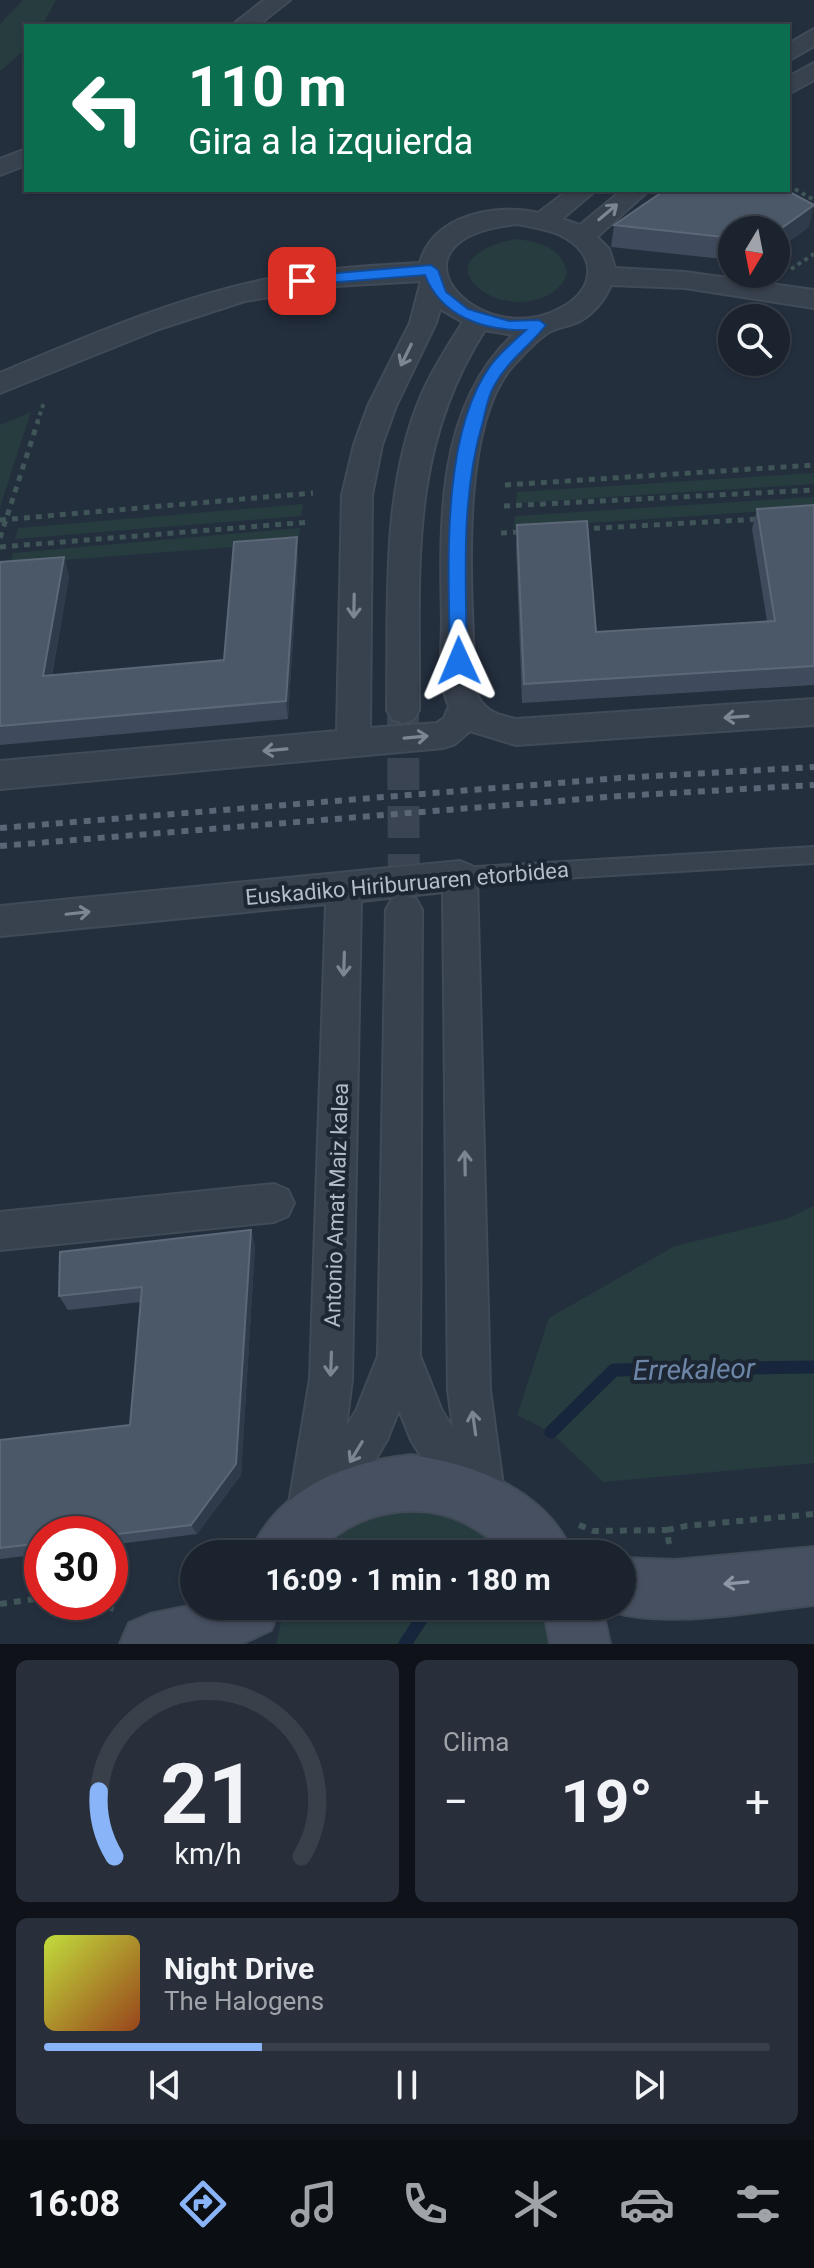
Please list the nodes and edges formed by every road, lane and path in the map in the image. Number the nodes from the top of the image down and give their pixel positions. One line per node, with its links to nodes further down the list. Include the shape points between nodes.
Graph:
1 (279, 0): 2 (street)
2 (245, 24)
3 (814, 36): 4 (street)
4 (790, 53)
5 (814, 70): 6 (street)
6 (790, 86)
7 (24, 157): 8 (street)
8 (0, 168)
9 (790, 186): 12 (path)
10 (581, 192): 13 (street)
11 (634, 192): 14 (street, one-way to 11)
12 (814, 200)
13 (545, 220): 14 (street); 17 (street, via 518,216 467,225 435,252)
14 (582, 236): 18 (street, via 602,262)
15 (814, 254): 16 (path)
16 (790, 270)
17 (432, 276): 20 (street, via 450,304); 22 (street, via 302,281 242,293); 40 (street, one-way to 40, via 423,323 382,406 357,495)
18 (604, 276): 19 (street, via 685,280); 21 (street, via 599,293 585,307)
19 (814, 299)
20 (479, 319): 21 (street); 37 (street, via 448,367 417,455 407,509)
21 (539, 325): 39 (street, via 497,367 484,389 466,450 457,544 459,690)
22 (0, 384)
23 (44, 402): 30 (path)
24 (814, 465): 25 (path)
25 (505, 485)
26 (814, 490): 28 (path)
27 (313, 493): 30 (path)
28 (504, 506)
29 (767, 519): 32 (path)
30 (2, 520): 35 (path)
31 (310, 522): 36 (path)
32 (580, 529)
33 (533, 531): 34 (path)
34 (501, 533)
35 (0, 538)
36 (0, 547)
37 (403, 710)
38 (814, 712): 39 (street, one-way to 39, via 516,732)
39 (474, 716): 40 (street, one-way to 39, via 443,735)
40 (353, 743): 41 (street, one-way to 41)
41 (0, 775)
42 (814, 855): 43 (lane, Euskadiko Hiriburuaren etorbidea)
43 (460, 876): 44 (street, Euskadiko Hiriburuaren etorbidea); 50 (street, one-way to 43, via 469,1390)
44 (344, 886): 46 (street, Euskadiko Hiriburuaren etorbidea, one-way to 44); 51 (street, Antonio Amat Maiz kalea, one-way to 51, via 331,1379)
45 (404, 910): 49 (street)
46 (0, 921)
47 (274, 1203): 48 (street)
48 (0, 1231)
49 (399, 1356): 50 (street, via 426,1425); 51 (street, one-way to 51, via 372,1425)
50 (476, 1497): 51 (street, via 438,1485 376,1486 347,1497); 52 (street)
51 (302, 1529)
52 (532, 1540)
53 (814, 1576): 54 (street, one-way to 54)
54 (636, 1588)
55 (24, 1601): 56 (path)
56 (0, 1604)
57 (248, 1620): 59 (street)
58 (575, 1620): 60 (street)
59 (150, 1644)
60 (580, 1644)

